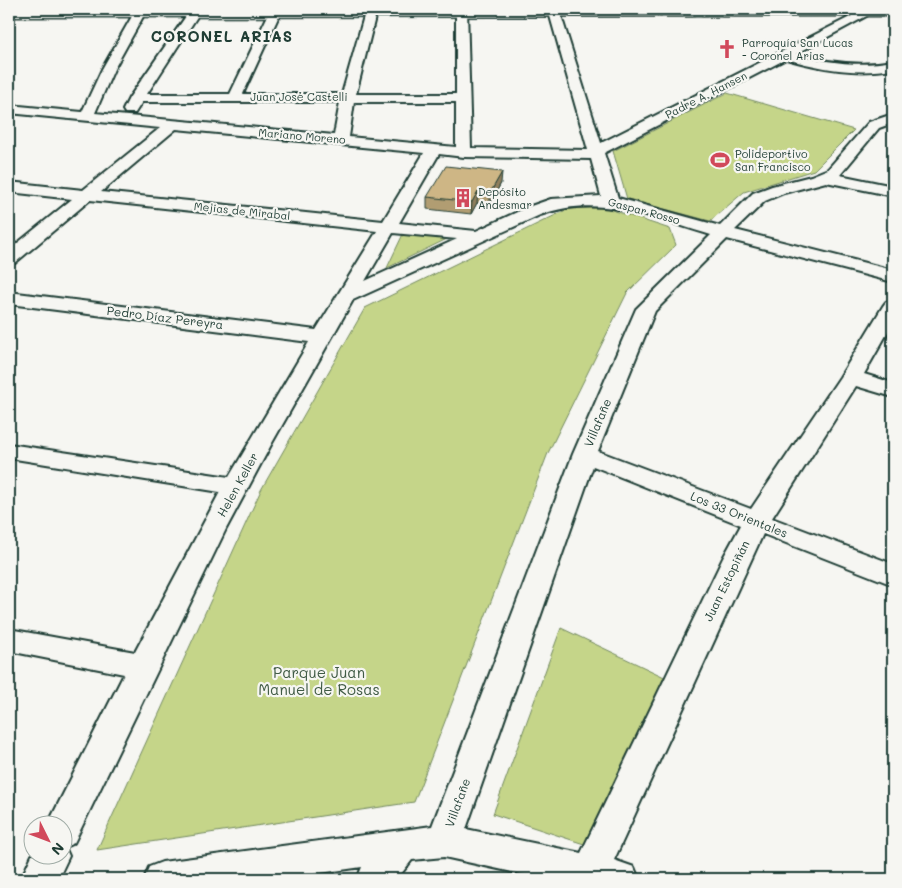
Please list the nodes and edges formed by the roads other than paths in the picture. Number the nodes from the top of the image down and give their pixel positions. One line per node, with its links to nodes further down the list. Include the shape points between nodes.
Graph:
1 (886, 9): 8 (street)
2 (812, 10): 7 (main road); 10 (main road)
3 (193, 12): 4 (main road); 9 (main road); 15 (street)
4 (274, 12): 5 (main road); 14 (street)
5 (370, 12): 6 (main road); 16 (street)
6 (463, 12): 7 (main road); 17 (street)
7 (554, 12): 10 (main road); 26 (street)
8 (893, 12): 10 (main road)
9 (144, 13): 11 (main road); 19 (street, via 108,69)
10 (864, 14): 12 (street, Padre A. Hansen)
11 (9, 15)
12 (786, 55): 13 (street, via 848,68); 26 (street, Padre A. Hansen)
13 (893, 65)
14 (235, 97): 15 (street, Juan José Castelli); 16 (street, Juan José Castelli)
15 (136, 98): 20 (street)
16 (348, 98): 17 (street, Juan José Castelli); 23 (street)
17 (462, 98): 25 (street)
18 (9, 108): 19 (street, Mariano Moreno)
19 (87, 116): 20 (street, Mariano Moreno)
20 (124, 120): 22 (street, Mariano Moreno)
21 (887, 124): 27 (street, Villafañe)
22 (172, 125): 23 (street, Mariano Moreno); 30 (street)
23 (341, 139): 24 (street, Mariano Moreno)
24 (434, 149): 25 (street, Mariano Moreno); 32 (street, Helen Keller)
25 (464, 152): 26 (street, Mariano Moreno)
26 (597, 153): 31 (street)
27 (826, 176): 29 (street); 33 (street, Villafañe, via 773,189 759,197)
28 (9, 187): 30 (street, Mejias de Mirabal)
29 (893, 191)
30 (86, 195): 32 (street, Mejias de Mirabal); 35 (street)
31 (611, 201): 33 (street, Gaspar Rosso); 34 (street, Gaspar Rosso, via 557,203)
32 (390, 226): 34 (street, Mejias de Mirabal); 37 (street, Helen Keller)
33 (721, 232): 36 (street, Gaspar Rosso); 44 (street, Villafañe, via 646,309)
34 (476, 236): 37 (street, Gaspar Rosso)
35 (9, 259)
36 (893, 276)
37 (348, 296): 40 (street, Helen Keller)
38 (9, 298): 40 (street, Pedro Díaz Pereyra)
39 (893, 306): 41 (street, Juan Estopiñán)
40 (321, 338): 45 (street, Helen Keller)
41 (851, 377): 42 (street); 46 (street, Juan Estopiñán)
42 (893, 390)
43 (9, 451): 45 (street)
44 (585, 454): 46 (street, Los 33 Orientales); 51 (street, Villafañe)
45 (236, 486): 49 (street, Helen Keller)
46 (756, 522): 47 (street, Los 33 Orientales); 54 (street, Juan Estopiñán, via 737,558)
47 (893, 575)
48 (9, 640): 49 (street)
49 (144, 666): 50 (street, Helen Keller)
50 (70, 816)
51 (444, 842): 52 (street); 54 (street)
52 (402, 845): 56 (street); 57 (street)
53 (46, 866): 55 (street)
54 (606, 876)
55 (39, 879)
56 (162, 879)
57 (375, 879)

